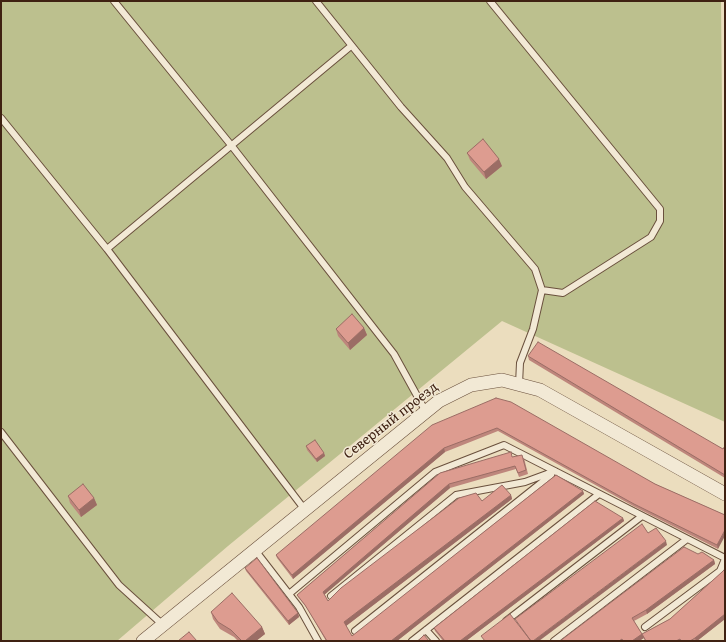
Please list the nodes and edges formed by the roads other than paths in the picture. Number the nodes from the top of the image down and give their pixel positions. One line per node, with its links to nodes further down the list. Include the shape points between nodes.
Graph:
1 (114, 1): 6 (lane)
2 (316, 1): 4 (lane)
3 (490, 1): 8 (lane, via 660,209 660,221 651,237 563,293)
4 (351, 46): 6 (lane); 8 (lane, via 447,158 465,187 534,269)
5 (1, 118): 7 (lane)
6 (231, 145): 7 (lane); 10 (lane, via 394,354)
7 (107, 249): 15 (lane)
8 (542, 290): 9 (lane, via 533,329 520,364)
9 (519, 384): 10 (street, Северный проезд, via 502,380 470,385 439,401); 14 (street, Северный проезд, via 540,390)
10 (426, 412): 15 (street, Северный проезд)
11 (1, 432): 22 (lane, via 120,585)
12 (555, 471): 13 (lane); 20 (lane, via 504,445 435,472); 21 (lane, via 525,482 456,495); 26 (lane)
13 (599, 494): 16 (lane); 25 (lane)
14 (725, 494)
15 (305, 510): 18 (street, Северный проезд)
16 (642, 516): 17 (lane); 23 (lane)
17 (686, 539): 19 (lane); 31 (lane)
18 (259, 547): 20 (lane); 22 (street, Северный проезд)
19 (725, 559): 24 (lane, via 720,571)
20 (289, 594): 28 (lane)
21 (331, 596)
22 (163, 625): 27 (street, Северный проезд)
23 (498, 627)
24 (645, 627)
25 (426, 630): 29 (lane); 30 (lane)
26 (354, 631)
27 (143, 641)
28 (318, 641)
29 (412, 641)
30 (436, 641)
31 (554, 641)

